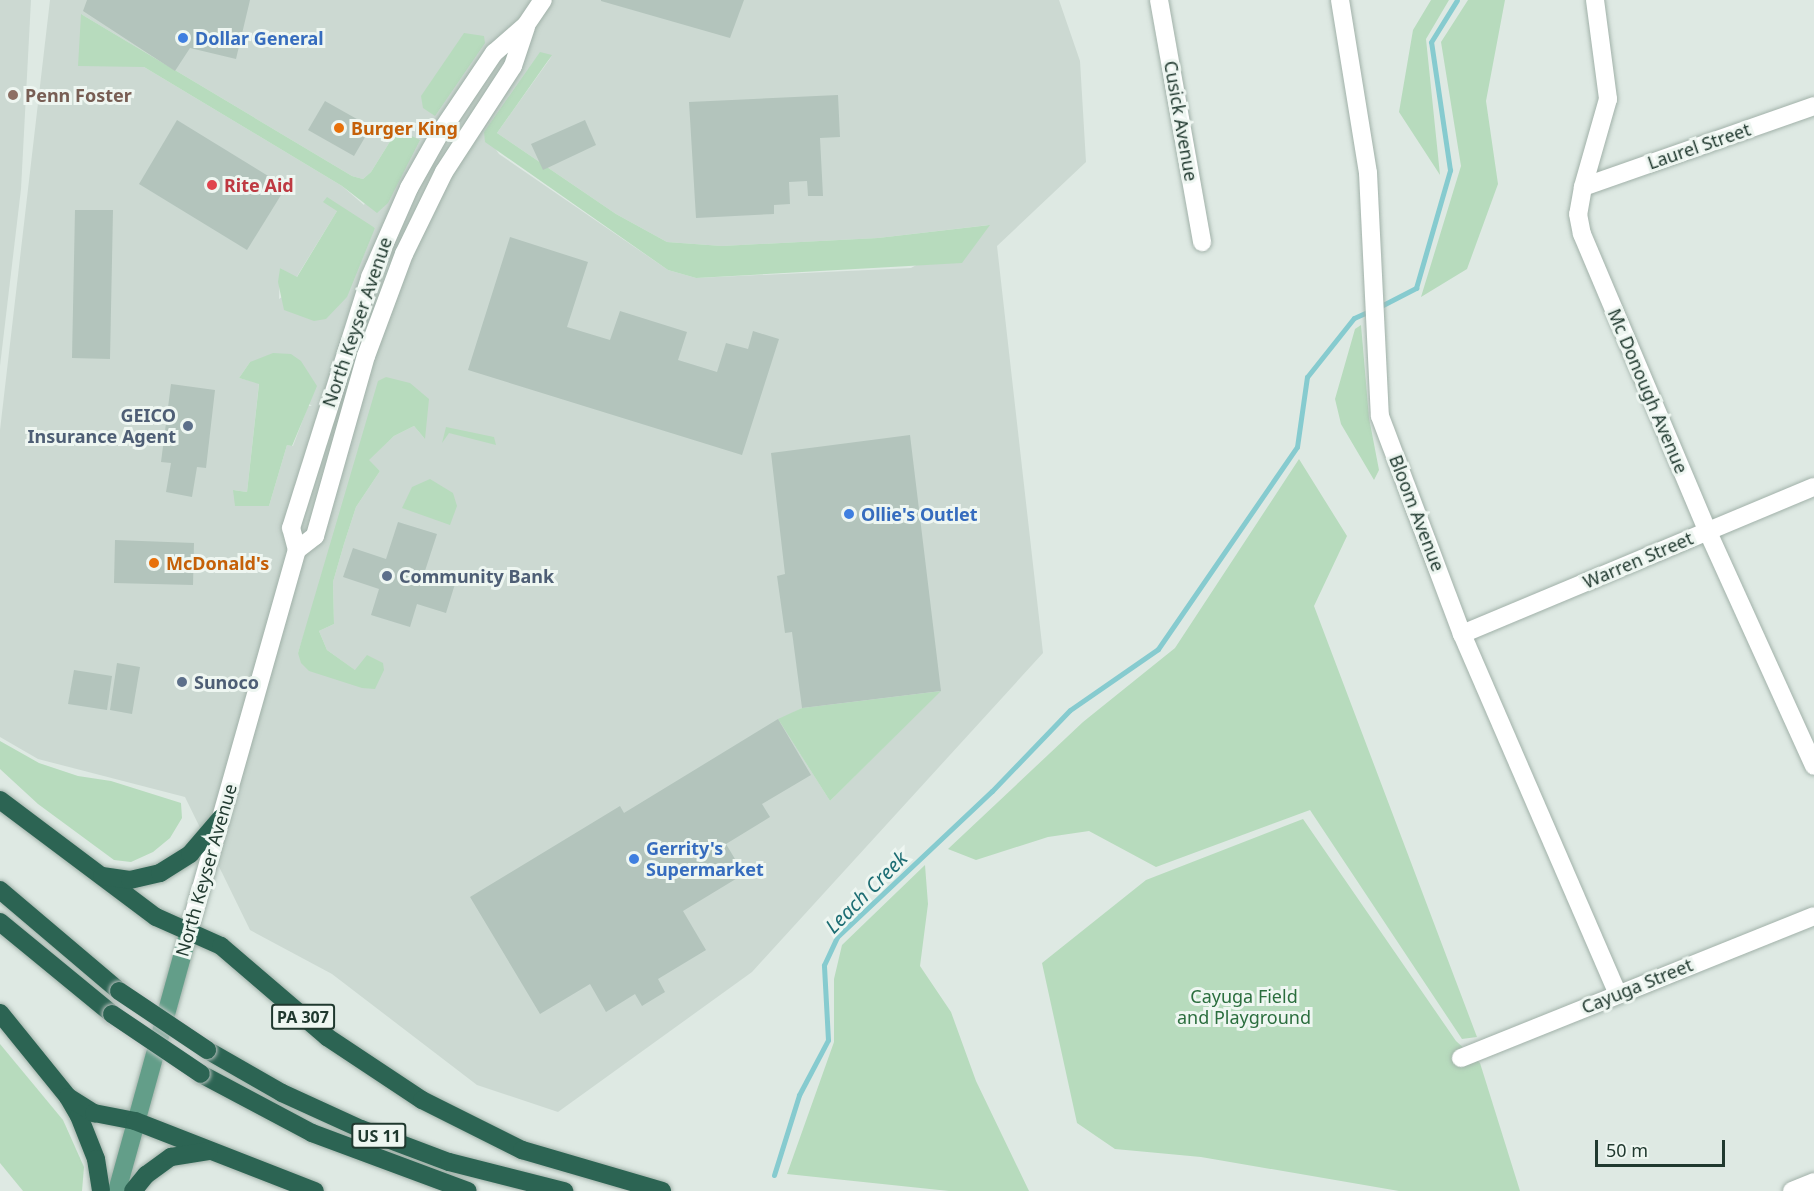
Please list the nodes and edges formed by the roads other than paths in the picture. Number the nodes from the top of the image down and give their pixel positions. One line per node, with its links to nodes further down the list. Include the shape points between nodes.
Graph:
1 (543, 0): 5 (street, North Keyser Avenue)
2 (1159, 0): 8 (street, Cusick Avenue)
3 (1340, 0): 12 (street, Bloom Avenue, via 1368,173 1380,416)
4 (1595, 0): 7 (street, Mc Donough Avenue, via 1608,99)
5 (526, 25): 11 (street, North Keyser Avenue, via 513,66 444,172 408,244 366,356 315,536); 11 (street, North Keyser Avenue, via 494,52 456,108 409,188 382,245 352,324 291,528)
6 (1814, 106): 7 (street, Laurel Street)
7 (1583, 187): 10 (street, Mc Donough Avenue, via 1578,214 1582,234)
8 (1202, 242)
9 (1814, 487): 10 (street, Warren Street)
10 (1707, 530): 12 (street, Warren Street); 13 (street, Mc Donough Avenue)
11 (297, 550): 15 (street, North Keyser Avenue)
12 (1462, 634): 21 (street, Bloom Avenue)
13 (1814, 766)
14 (0, 800): 16 (highway)
15 (221, 818): 16 (highway, via 190,854 160,873 130,880); 20 (street, North Keyser Avenue)
16 (99, 876): 20 (highway, via 156,917)
17 (0, 890): 33 (highway, US 11, bridge, via 119,991 207,1050 282,1093 449,1162)
18 (1814, 916): 21 (street, Cayuga Street)
19 (0, 922): 32 (highway, US 11, bridge, via 112,1014 201,1074 322,1138)
20 (189, 931): 25 (main road, North Keyser Avenue); 34 (highway, PA 307, via 221,945 327,1036 422,1100 543,1158)
21 (1618, 994): 23 (street, Cayuga Street)
22 (0, 1013): 24 (highway)
23 (1461, 1058)
24 (68, 1097): 25 (highway, via 94,1113); 28 (highway, via 90,1142)
25 (135, 1121): 26 (highway); 29 (main road, North Keyser Avenue)
26 (211, 1150): 30 (highway, via 171,1158 146,1175); 31 (highway)
27 (1814, 1182): 35 (street)
28 (100, 1191)
29 (117, 1191)
30 (133, 1191)
31 (315, 1191)
32 (468, 1191)
33 (564, 1191)
34 (662, 1191)
35 (1792, 1191)

